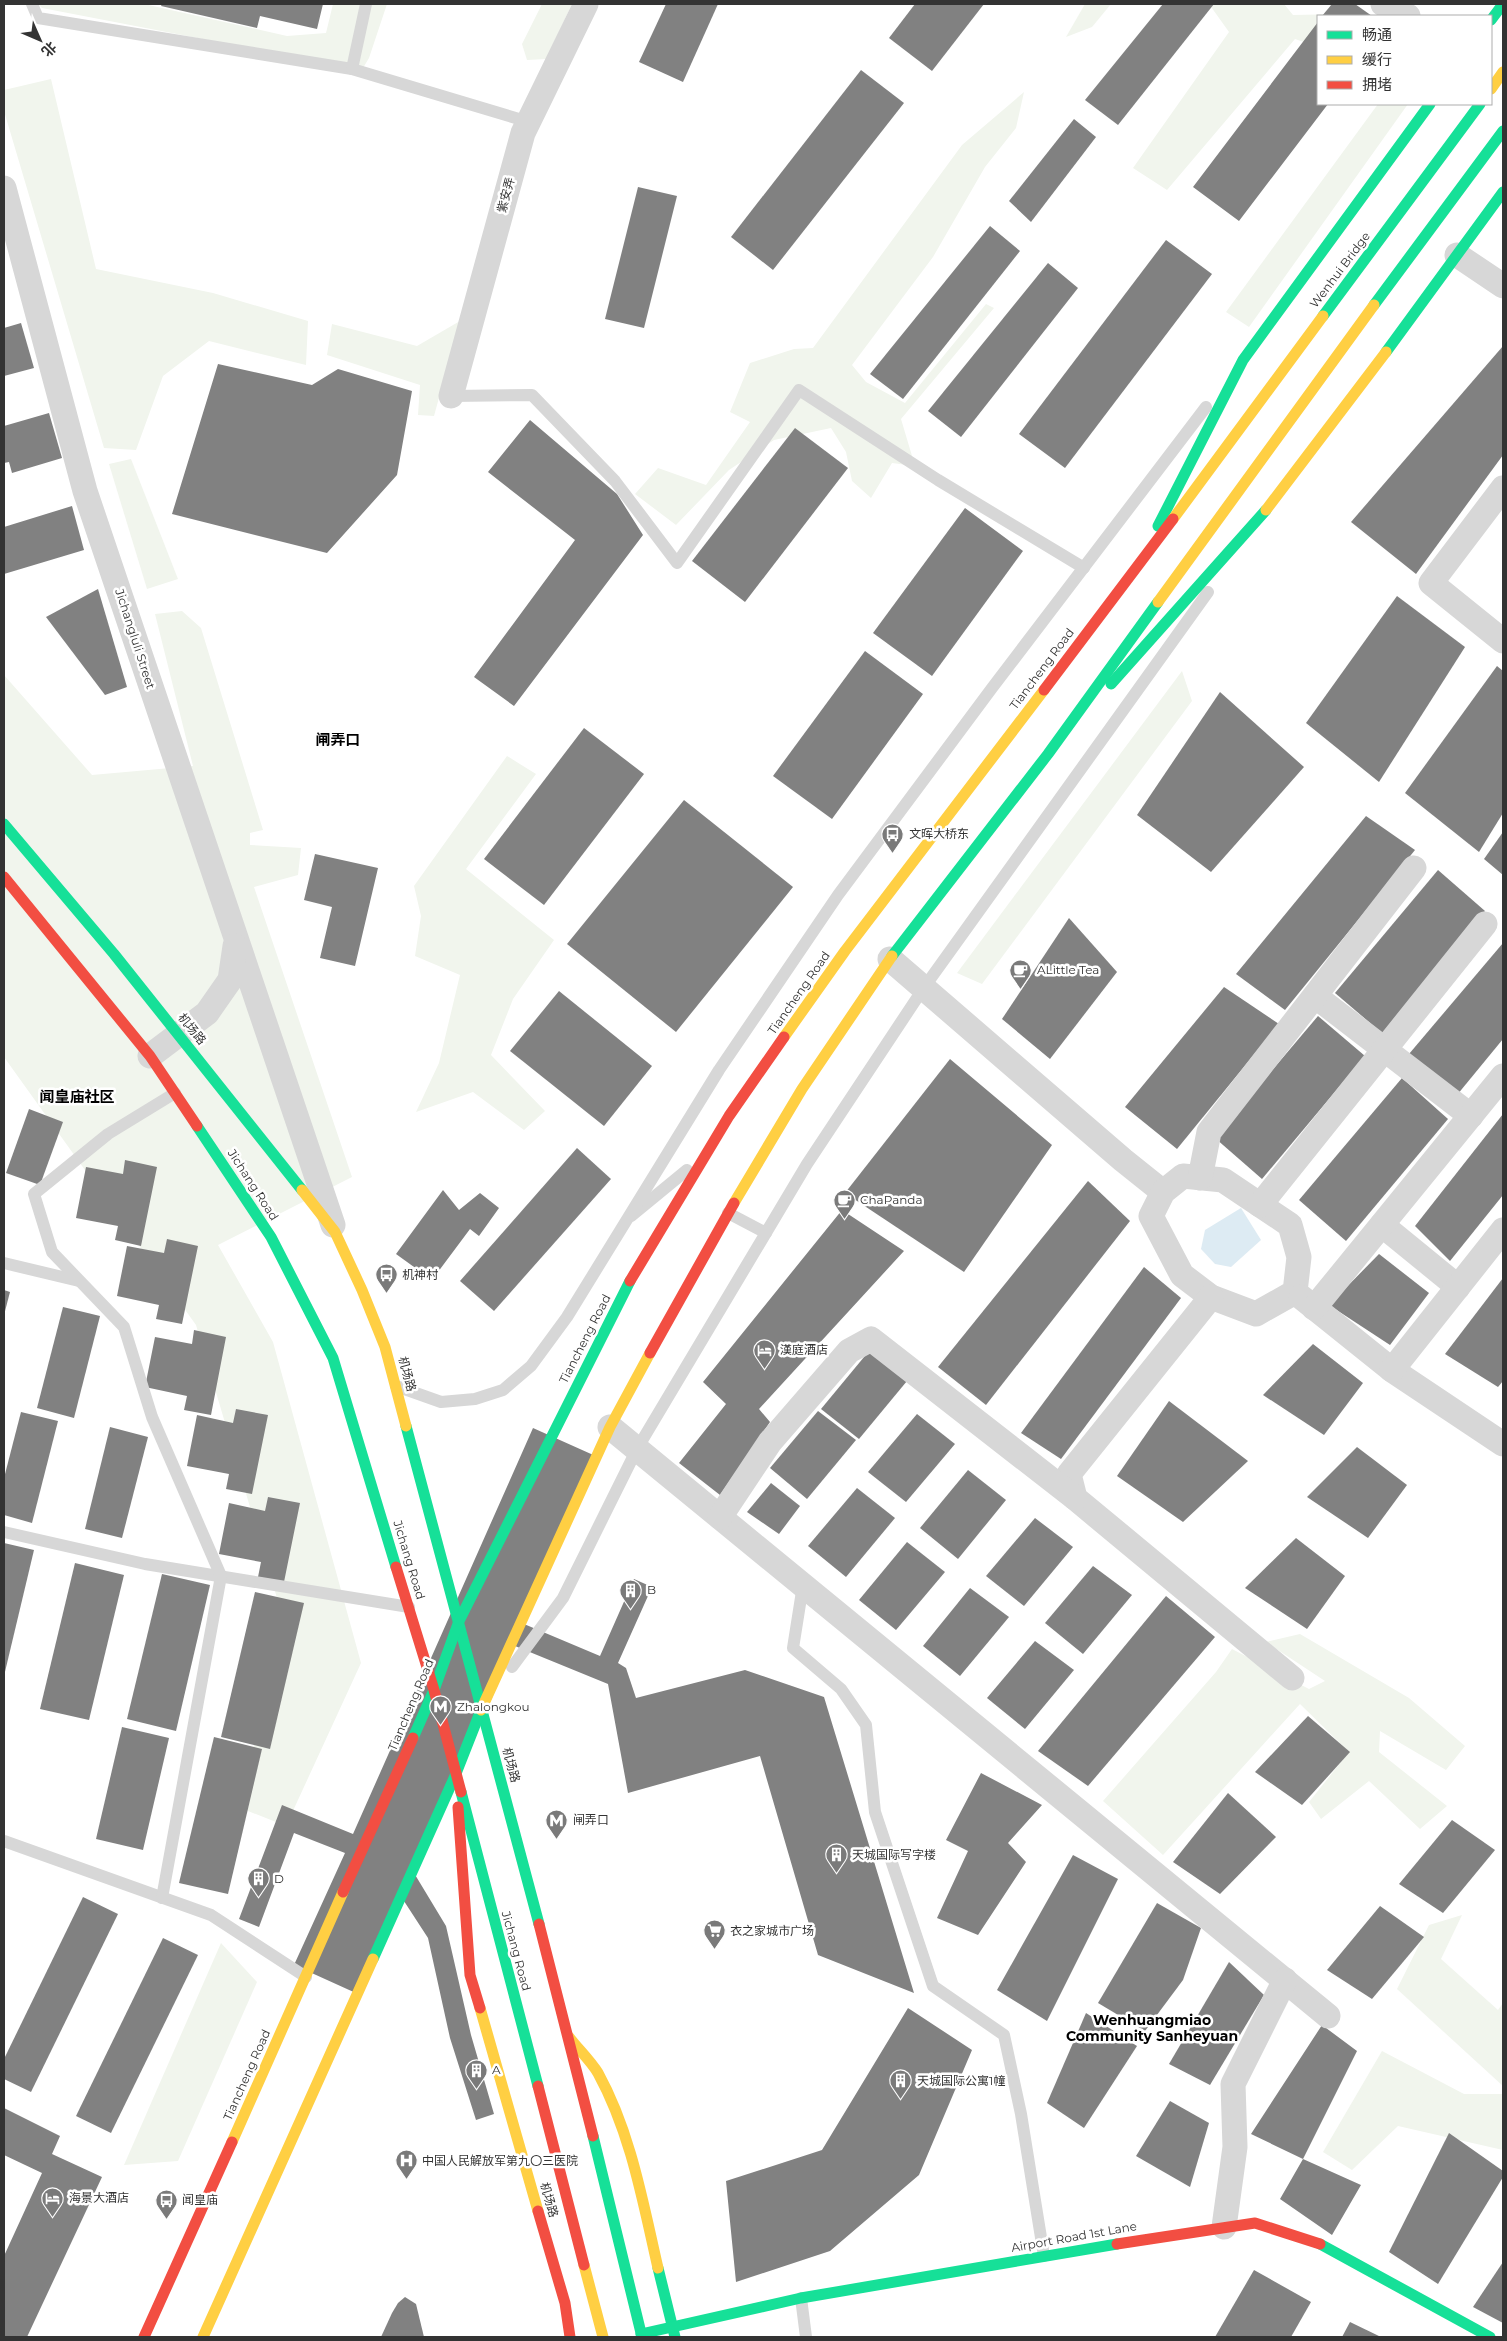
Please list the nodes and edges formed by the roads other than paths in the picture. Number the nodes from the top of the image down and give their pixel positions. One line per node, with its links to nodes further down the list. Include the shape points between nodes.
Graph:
1 (32, 4): 8 (lane, via 38,18)
2 (366, 4): 8 (lane)
3 (586, 4): 13 (street, 紫安弄)
4 (1383, 4): 6 (street)
5 (1503, 4): 7 (main road)
6 (1406, 15)
7 (1492, 19)
8 (352, 69): 13 (lane)
9 (1503, 72): 10 (main road)
10 (1492, 88)
11 (1429, 105): 19 (main road)
12 (1479, 105): 21 (main road, Wenhui Bridge)
13 (529, 122): 20 (street, 紫安弄)
14 (1503, 131): 27 (main road)
15 (4, 188): 32 (street, Jichangluli Street, via 85,491)
16 (1503, 192): 17 (main road)
17 (1457, 255): 18 (street); 23 (main road)
18 (1503, 286)
19 (1243, 360): 24 (main road); 25 (lane)
20 (451, 396): 25 (lane, via 532,395 615,481 677,563 799,390 938,480)
21 (1222, 452): 24 (main road, Tiancheng Road)
22 (1503, 488): 26 (street, via 1431,583)
23 (1267, 508): 27 (main road); 34 (lane)
24 (1138, 566): 42 (main road, Tiancheng Road, via 845,951)
25 (1084, 568): 47 (lane, via 838,895 719,1070)
26 (1503, 641)
27 (1048, 754): 33 (main road)
28 (4, 824): 36 (main road, 机场路)
29 (1414, 868): 35 (street)
30 (4, 877): 38 (main road, Jichang Road)
31 (1485, 924): 37 (street)
32 (236, 941): 36 (street, Jichangluli Street, via 230,980 207,1013); 50 (street)
33 (890, 959): 34 (street); 46 (main road, via 802,1089)
34 (923, 990): 44 (street); 51 (lane, via 807,1164)
35 (1315, 996): 37 (street); 43 (street, via 1209,1132)
36 (179, 1035): 38 (street, Jichangluli Street); 50 (main road, 机场路)
37 (1384, 1050): 41 (street); 45 (street)
38 (150, 1056): 40 (main road, Jichang Road)
39 (1503, 1076): 41 (street)
40 (175, 1093): 53 (lane, via 108,1134 34,1194 52,1252); 68 (main road, Jichang Road, via 271,1236 333,1358)
41 (1471, 1116): 48 (street)
42 (706, 1154): 47 (lane); 69 (main road, Tiancheng Road, via 628,1284)
43 (1200, 1178): 44 (street, via 1183,1176); 45 (street, via 1223,1180)
44 (1163, 1192): 56 (street, via 1151,1216 1182,1275)
45 (1260, 1206): 55 (street, via 1290,1225 1298,1257)
46 (728, 1213): 51 (lane); 60 (main road)
47 (623, 1223): 59 (lane, via 567,1317 531,1366 503,1390 475,1399 441,1402)
48 (1382, 1225): 54 (street); 57 (street)
49 (1503, 1230): 54 (street)
50 (335, 1232): 59 (main road, 机场路, via 385,1346)
51 (766, 1233): 62 (lane)
52 (4, 1264): 53 (lane)
53 (79, 1281): 66 (lane, via 124,1327 152,1417)
54 (1458, 1288): 58 (street)
55 (1295, 1292): 56 (street, via 1256,1314); 57 (street)
56 (1211, 1297): 63 (street, via 1070,1474)
57 (1314, 1308): 58 (street)
58 (1392, 1370): 61 (street)
59 (396, 1386): 69 (main road, 机场路)
60 (610, 1427): 62 (street); 72 (main road)
61 (1502, 1440)
62 (637, 1449): 64 (street); 72 (lane, via 563,1598)
63 (1075, 1498): 64 (street, via 871,1339 849,1351 776,1435); 70 (street)
64 (720, 1516): 67 (street)
65 (4, 1532): 66 (lane, via 145,1564)
66 (221, 1576): 68 (lane); 75 (lane)
67 (803, 1585): 77 (street); 81 (lane, via 793,1648 841,1688 866,1725 875,1812 933,1986 1004,2035 1022,2114)
68 (409, 1607): 71 (main road, Jichang Road)
69 (459, 1621): 71 (main road, Tiancheng Road); 72 (main road, 机场路)
70 (1292, 1678)
71 (434, 1690): 73 (main road, Jichang Road); 76 (main road, Tiancheng Road)
72 (482, 1706): 73 (main road); 79 (main road, 机场路)
73 (455, 1776): 86 (main road); 87 (main road, 机场路, via 470,1975 565,2303); 88 (main road, Jichang Road)
74 (4, 1841): 75 (lane)
75 (162, 1898): 76 (lane, via 211,1915)
76 (306, 1977): 85 (main road, Tiancheng Road)
77 (1285, 1980): 78 (street); 80 (street, via 1233,2084 1235,2147)
78 (1328, 2016)
79 (569, 2037): 83 (main road, 机场路, via 597,2072 618,2116); 84 (main road, 机场路)
80 (1224, 2227): 81 (main road, Airport Road 1st Lane); 90 (main road, Airport Road 1st Lane, via 1255,2223 1314,2240)
81 (1044, 2256): 82 (main road, Airport Road 1st Lane)
82 (801, 2298): 83 (main road, Airport Road 1st Lane); 89 (lane)
83 (675, 2332): 84 (main road, Airport Road 1st Lane)
84 (641, 2335)
85 (144, 2337)
86 (203, 2337)
87 (570, 2337)
88 (603, 2337)
89 (806, 2337)
90 (1490, 2337)

